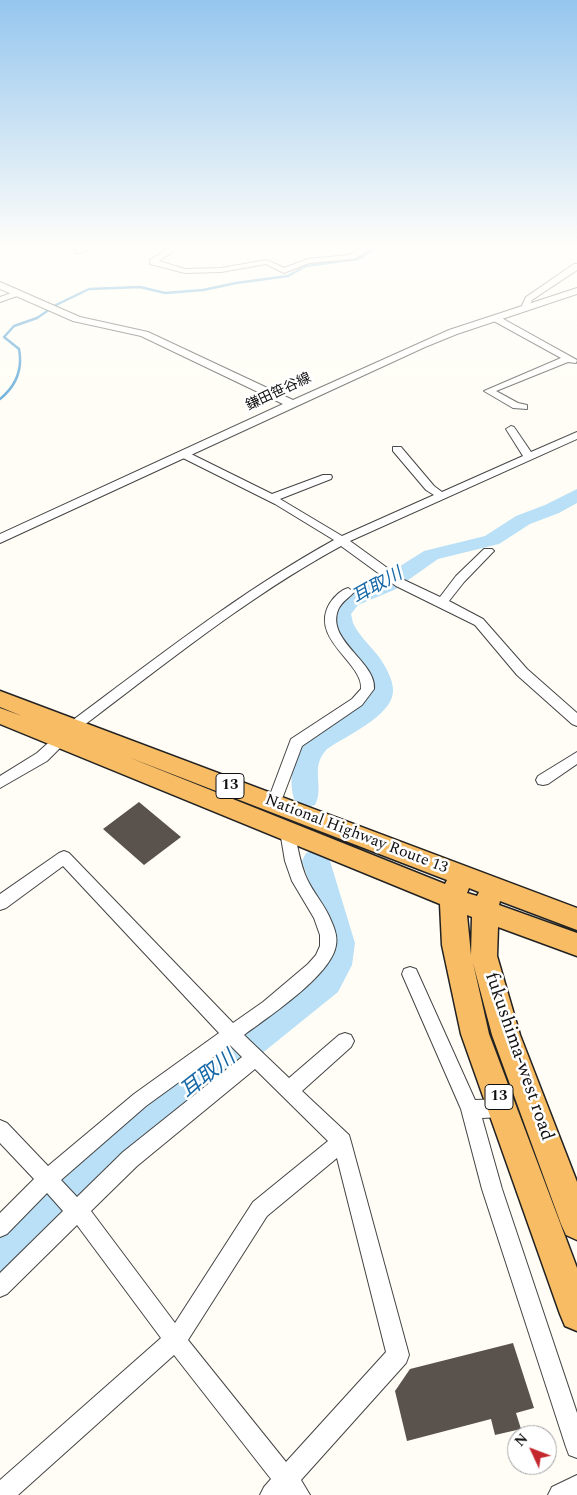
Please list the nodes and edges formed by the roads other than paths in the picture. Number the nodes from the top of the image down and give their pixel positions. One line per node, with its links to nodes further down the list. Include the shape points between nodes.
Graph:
1 (76, 318): 4 (street, via 144,334)
2 (495, 318): 3 (street); 4 (street, 鎌田笹谷線, via 429,341)
3 (573, 360): 5 (street, via 489,391)
4 (290, 403): 9 (street, 鎌田笹谷線)
5 (524, 407)
6 (511, 429): 10 (street)
7 (577, 435): 10 (street)
8 (397, 449): 12 (street, via 430,488)
9 (183, 454): 13 (street); 14 (street, 鎌田笹谷線)
10 (529, 457): 12 (street)
11 (327, 477): 13 (street)
12 (442, 496): 15 (street)
13 (272, 498): 15 (street)
14 (0, 539)
15 (341, 541): 18 (street, via 400,583); 22 (street, via 265,585)
16 (488, 551): 18 (street)
17 (348, 592): 26 (street, via 335,603 330,619 344,648 366,678 368,689 357,702 296,743)
18 (442, 602): 21 (street, via 479,622 522,672)
19 (0, 699): 22 (highway, National Highway Route 13 / 13)
20 (0, 716): 22 (highway, National Highway Route 13 / 13)
21 (577, 722)
22 (68, 733): 25 (street, via 42,756); 26 (highway, National Highway Route 13 / 13); 27 (highway, National Highway Route 13 / 13)
23 (577, 757): 24 (street)
24 (543, 780)
25 (0, 783)
26 (274, 803): 28 (highway, National Highway Route 13 / 13)
27 (287, 831): 28 (highway, National Highway Route 13 / 13); 35 (street, via 298,875 324,924 328,946 314,969 268,1007)
28 (456, 886): 29 (highway, 13); 37 (highway, fukushima-west road / 13, via 455,945 475,1034)
29 (488, 898): 31 (highway, 13); 32 (highway, 13); 43 (highway, fukushima-west road / 13, via 484,956 506,1035)
30 (0, 903): 35 (street, via 64,857)
31 (577, 919)
32 (577, 945)
33 (410, 974): 38 (street)
34 (345, 1042): 36 (street)
35 (244, 1046): 36 (street); 41 (street, via 140,1100); 42 (street)
36 (288, 1091): 40 (street)
37 (502, 1108): 38 (street); 46 (highway, fukushima-west road / 13)
38 (470, 1109): 48 (street, via 492,1189)
39 (0, 1130): 41 (street)
40 (342, 1142): 47 (street, via 260,1208); 50 (street, via 398,1355)
41 (50, 1182): 42 (street); 44 (street)
42 (75, 1209): 45 (street); 47 (street)
43 (575, 1211)
44 (0, 1227)
45 (0, 1287)
46 (577, 1314)
47 (175, 1340): 50 (street); 51 (street)
48 (577, 1447)
49 (577, 1487): 52 (street)
50 (285, 1490)
51 (1, 1495)
52 (560, 1495)

